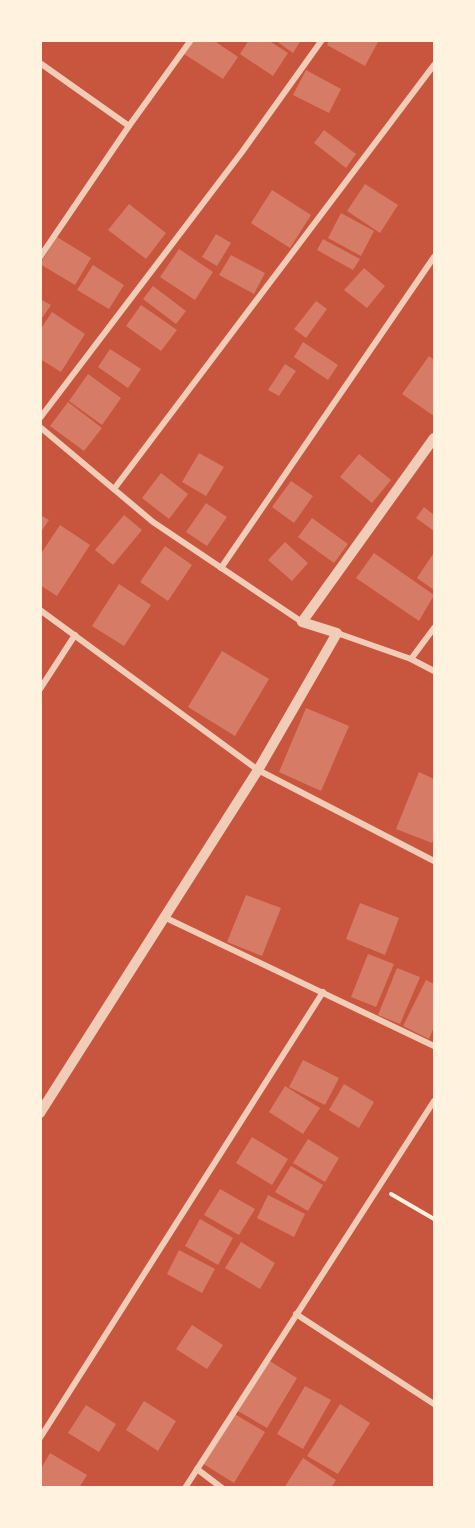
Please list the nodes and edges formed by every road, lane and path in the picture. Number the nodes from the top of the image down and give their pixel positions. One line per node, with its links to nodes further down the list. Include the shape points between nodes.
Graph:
1 (191, 40): 5 (street)
2 (322, 40): 8 (street, via 242,152)
3 (40, 63): 5 (street)
4 (435, 65): 11 (street)
5 (129, 126): 7 (street)
6 (435, 257): 12 (street)
7 (40, 258)
8 (40, 417)
9 (40, 427): 11 (street)
10 (435, 438): 14 (street)
11 (114, 489): 12 (street, via 153,522)
12 (221, 568): 14 (street)
13 (40, 610): 17 (street)
14 (302, 622): 16 (street)
15 (435, 628): 18 (street)
16 (337, 633): 18 (street); 21 (street)
17 (75, 635): 20 (street); 21 (street)
18 (411, 659): 19 (street)
19 (435, 671)
20 (40, 688)
21 (258, 770): 22 (street); 23 (street)
22 (435, 861)
23 (164, 917): 24 (street); 27 (street)
24 (323, 992): 25 (street); 32 (street)
25 (435, 1046)
26 (435, 1101): 28 (street)
27 (40, 1113)
28 (378, 1188): 29 (path); 30 (street)
29 (435, 1219)
30 (296, 1314): 31 (street); 33 (street)
31 (435, 1404)
32 (40, 1438)
33 (196, 1469): 34 (street); 35 (street)
34 (185, 1488)
35 (222, 1488)

